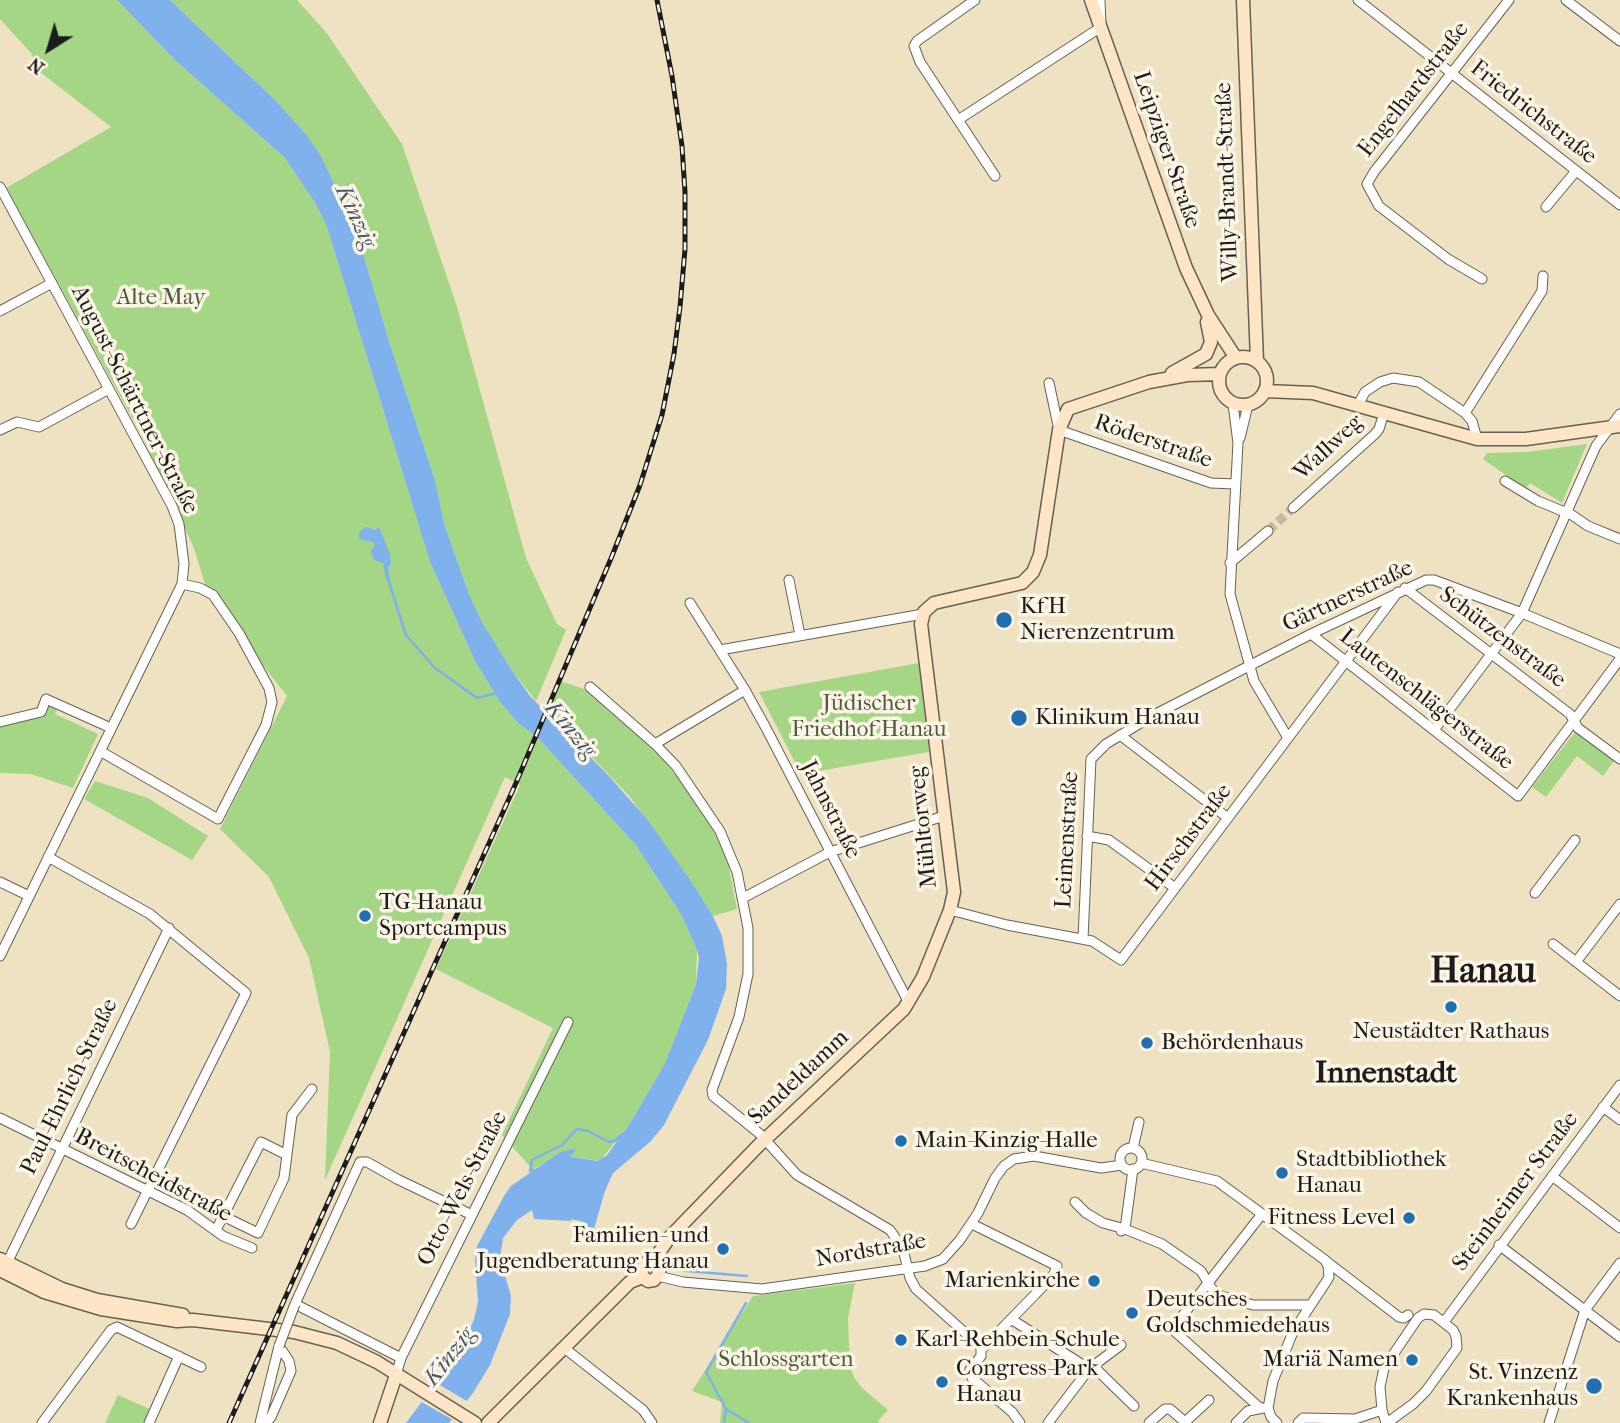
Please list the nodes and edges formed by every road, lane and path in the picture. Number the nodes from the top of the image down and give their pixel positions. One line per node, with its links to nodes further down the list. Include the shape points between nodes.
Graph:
1 (975, 0): 11 (street, via 914,44)
2 (1091, 0): 8 (main road, Leipziger Straße)
3 (1100, 0): 8 (street, Leipziger Straße)
4 (1243, 0): 22 (main road, Willy-Brandt-Straße, via 1258,347)
5 (1357, 0): 10 (street, Friedrichstraße)
6 (1509, 0): 10 (street, Engelhardstraße)
7 (1566, 0): 9 (street)
8 (1101, 27): 11 (street); 21 (main road, Leipziger Straße, via 1168,222)
9 (1620, 41)
10 (1451, 73): 12 (street, Friedrichstraße); 18 (street, Engelhardstraße, via 1367,184 1379,206)
11 (958, 120): 13 (street)
12 (1576, 171): 15 (street, Friedrichstraße); 16 (street)
13 (995, 176)
14 (0, 187): 19 (street, August-Schärttner-Straße)
15 (1620, 205)
16 (1546, 207)
17 (1543, 276): 32 (street, via 1542,291)
18 (1482, 279)
19 (52, 283): 20 (street); 27 (street, August-Schärttner-Straße)
20 (0, 311)
21 (1205, 311): 22 (main road, Leipziger Straße); 23 (main road, via 1223,357); 24 (main road, via 1211,342 1206,354)
22 (1246, 359): 23 (main road); 26 (main road, via 1263,368)
23 (1221, 375): 24 (main road); 28 (main road, via 1225,398)
24 (1156, 381): 36 (main road, via 1076,405 1066,412)
25 (1049, 383): 36 (street)
26 (1266, 385): 29 (main road, via 1258,400); 30 (main road)
27 (109, 389): 35 (street, via 39,427 18,422); 47 (street, August-Schärttner-Straße, via 179,524)
28 (1233, 404): 29 (main road); 38 (street)
29 (1248, 405): 38 (street)
30 (1358, 405): 31 (main road); 32 (street, via 1365,392 1380,382 1403,378 1425,385)
31 (1384, 413): 37 (main road); 41 (street, Wallweg, via 1375,434)
32 (1465, 413): 37 (street)
33 (1620, 414): 34 (street)
34 (1615, 426): 37 (main road, via 1526,439); 42 (street, via 1596,446)
35 (0, 429)
36 (1059, 430): 40 (street, Röderstraße, via 1211,483); 50 (main road, via 1040,555 1033,572 1022,583 934,603)
37 (1477, 439)
38 (1238, 443): 40 (street)
39 (1505, 481): 42 (street)
40 (1236, 484): 45 (street)
41 (1293, 508)
42 (1566, 513): 44 (street); 51 (street)
43 (1268, 531): 45 (street)
44 (1620, 539)
45 (1230, 563): 58 (street, via 1230,594)
46 (789, 580): 53 (street)
47 (182, 584): 63 (street, August-Schärttner-Straße); 68 (street, via 213,595 264,676 272,702 266,725 218,820)
48 (1402, 589): 51 (street, Gärtnerstraße, via 1434,580); 52 (street, Gärtnerstraße); 55 (street, Schützenstraße); 57 (street, Hirschstraße)
49 (690, 603): 54 (street, Jahnstraße)
50 (923, 614): 53 (street); 70 (main road, Mühltorweg)
51 (1522, 614): 55 (street); 56 (street, Gärtnerstraße)
52 (1311, 634): 57 (street, Lautenschlägerstraße); 58 (street, Gärtnerstraße)
53 (800, 635): 54 (street)
54 (720, 650): 60 (street, Jahnstraße)
55 (1491, 655): 61 (street, Schützenstraße); 64 (street)
56 (1620, 657): 61 (street)
57 (1345, 661): 64 (street, Lautenschlägerstraße); 66 (street, Hirschstraße)
58 (1249, 665): 65 (street, Leimenstraße); 66 (street)
59 (590, 687): 67 (street)
60 (745, 690): 67 (street); 74 (street, Jahnstraße)
61 (1574, 720): 64 (street, Lautenschlägerstraße, via 1517,796); 69 (street, Schützenstraße, via 1578,728)
62 (0, 722): 63 (street, via 41,712 46,699)
63 (111, 728): 68 (street, August-Schärttner-Straße)
64 (1434, 730)
65 (1120, 735): 71 (street); 72 (street, Leimenstraße, via 1091,759)
66 (1288, 738): 71 (street, Hirschstraße)
67 (655, 744): 80 (street, via 694,790 720,831)
68 (100, 751): 75 (street, August-Schärttner-Straße)
69 (1620, 759)
70 (944, 816): 74 (street); 82 (main road, Mühltorweg, via 954,889)
71 (1228, 818): 77 (street, Hirschstraße)
72 (1087, 836): 77 (street, via 1113,842); 84 (street, Leimenstraße)
73 (1575, 840): 78 (street)
74 (830, 852): 80 (street); 89 (street, Jahnstraße)
75 (48, 857): 79 (street, August-Schärttner-Straße); 83 (street)
76 (0, 882): 79 (street)
77 (1175, 888): 84 (street, Hirschstraße, via 1121,960)
78 (1535, 893)
79 (29, 896): 86 (street, August-Schärttner-Straße)
80 (743, 898): 97 (street, via 749,939 746,983 712,1093)
81 (1620, 905): 87 (street)
82 (950, 910): 84 (street); 89 (main road, Sandeldamm)
83 (169, 928): 98 (street, Paul-Ehrlich-Straße); 104 (street, via 246,993)
84 (1083, 939)
85 (1553, 944): 87 (street)
86 (0, 956)
87 (1576, 962): 88 (street)
88 (1620, 996)
89 (909, 1003): 97 (main road, Sandeldamm)
90 (568, 1022): 108 (street, Otto-Wels-Straße)
91 (1620, 1085): 93 (street, Steinheimer Straße)
92 (312, 1089): 100 (street, via 292,1115)
93 (1603, 1107): 95 (street); 103 (street, Steinheimer Straße)
94 (0, 1118): 98 (street, Breitscheidstraße)
95 (1620, 1120)
96 (1139, 1122): 99 (street)
97 (764, 1139): 117 (main road, Sandeldamm, via 669,1238); 120 (street, via 804,1180 886,1226 903,1249)
98 (62, 1148): 104 (street, Breitscheidstraße); 119 (street, Paul-Ehrlich-Straße)
99 (1133, 1148): 101 (street, via 1122,1153); 102 (street, via 1139,1153)
100 (287, 1155): 107 (street, via 261,1142); 107 (street, via 284,1178 258,1233)
101 (1122, 1165): 102 (street, via 1129,1170); 110 (street, Nordstraße, via 1101,1168 1034,1156 1014,1159 995,1178)
102 (1137, 1166): 106 (street, via 1217,1181); 113 (street)
103 (1552, 1176): 111 (street); 114 (street, Steinheimer Straße)
104 (148, 1190): 109 (street); 112 (street, Breitscheidstraße)
105 (1075, 1202): 113 (street, via 1086,1213)
106 (1262, 1214): 116 (street); 123 (street)
107 (223, 1216): 112 (street)
108 (472, 1216): 124 (street, via 360,1162); 136 (street, Otto-Wels-Straße)
109 (131, 1224)
110 (972, 1224): 120 (street, Nordstraße, via 943,1259); 128 (street, via 1057,1266 1053,1276)
111 (1620, 1228)
112 (216, 1230): 115 (street, Breitscheidstraße)
113 (1122, 1230): 123 (street, via 1162,1244)
114 (1499, 1245): 126 (street); 129 (street, Steinheimer Straße)
115 (251, 1248)
116 (1325, 1260): 125 (street, via 1326,1283); 127 (street, via 1399,1317)
117 (652, 1263): 121 (main road, via 659,1268); 122 (main road, via 642,1268)
118 (1620, 1263): 126 (street)
119 (2, 1264): 139 (main road, via 44,1292 89,1306 177,1321 294,1332 357,1352)
120 (908, 1268): 121 (street, Nordstraße, via 762,1289); 134 (street, via 916,1289)
121 (658, 1276): 122 (main road, Nordstraße, via 651,1281)
122 (643, 1277): 133 (main road, via 630,1282)
123 (1209, 1282): 125 (street, via 1215,1292 1239,1303); 142 (street, via 1171,1329)
124 (295, 1304): 132 (street, bridge); 136 (street)
125 (1311, 1306): 142 (street, via 1288,1343)
126 (1585, 1310): 130 (street); 160 (street)
127 (1408, 1315)
128 (1011, 1319): 134 (street); 138 (street)
129 (1444, 1322): 143 (street, via 1427,1314 1411,1325 1384,1368); 159 (street, via 1456,1336 1457,1348 1418,1399)
130 (1620, 1337)
131 (1121, 1345): 138 (street)
132 (278, 1346): 147 (street); 148 (street, via 291,1371)
133 (563, 1347): 151 (main road); 152 (street, via 643,1410)
134 (982, 1349): 153 (street, via 970,1370 972,1378)
135 (179, 1356): 137 (street); 145 (street, via 114,1328); 146 (street)
136 (401, 1357): 139 (street, Otto-Wels-Straße)
137 (201, 1367)
138 (1091, 1368): 141 (street); 154 (street)
139 (396, 1375): 149 (main road); 150 (main road)
140 (1209, 1400): 144 (street)
141 (1134, 1406)
142 (1264, 1408): 156 (street, via 1248,1411); 157 (street)
143 (1382, 1410): 158 (street, via 1355,1419 1303,1418); 159 (street)
144 (1185, 1422): 155 (street, via 1165,1409)
145 (42, 1423)
146 (149, 1423)
147 (260, 1423)
148 (266, 1423)
149 (380, 1423)
150 (475, 1423)
151 (488, 1423)
152 (652, 1423)
153 (1020, 1423)
154 (1048, 1423)
155 (1149, 1423)
156 (1236, 1423)
157 (1277, 1423)
158 (1298, 1423)
159 (1387, 1423)
160 (1549, 1423)

